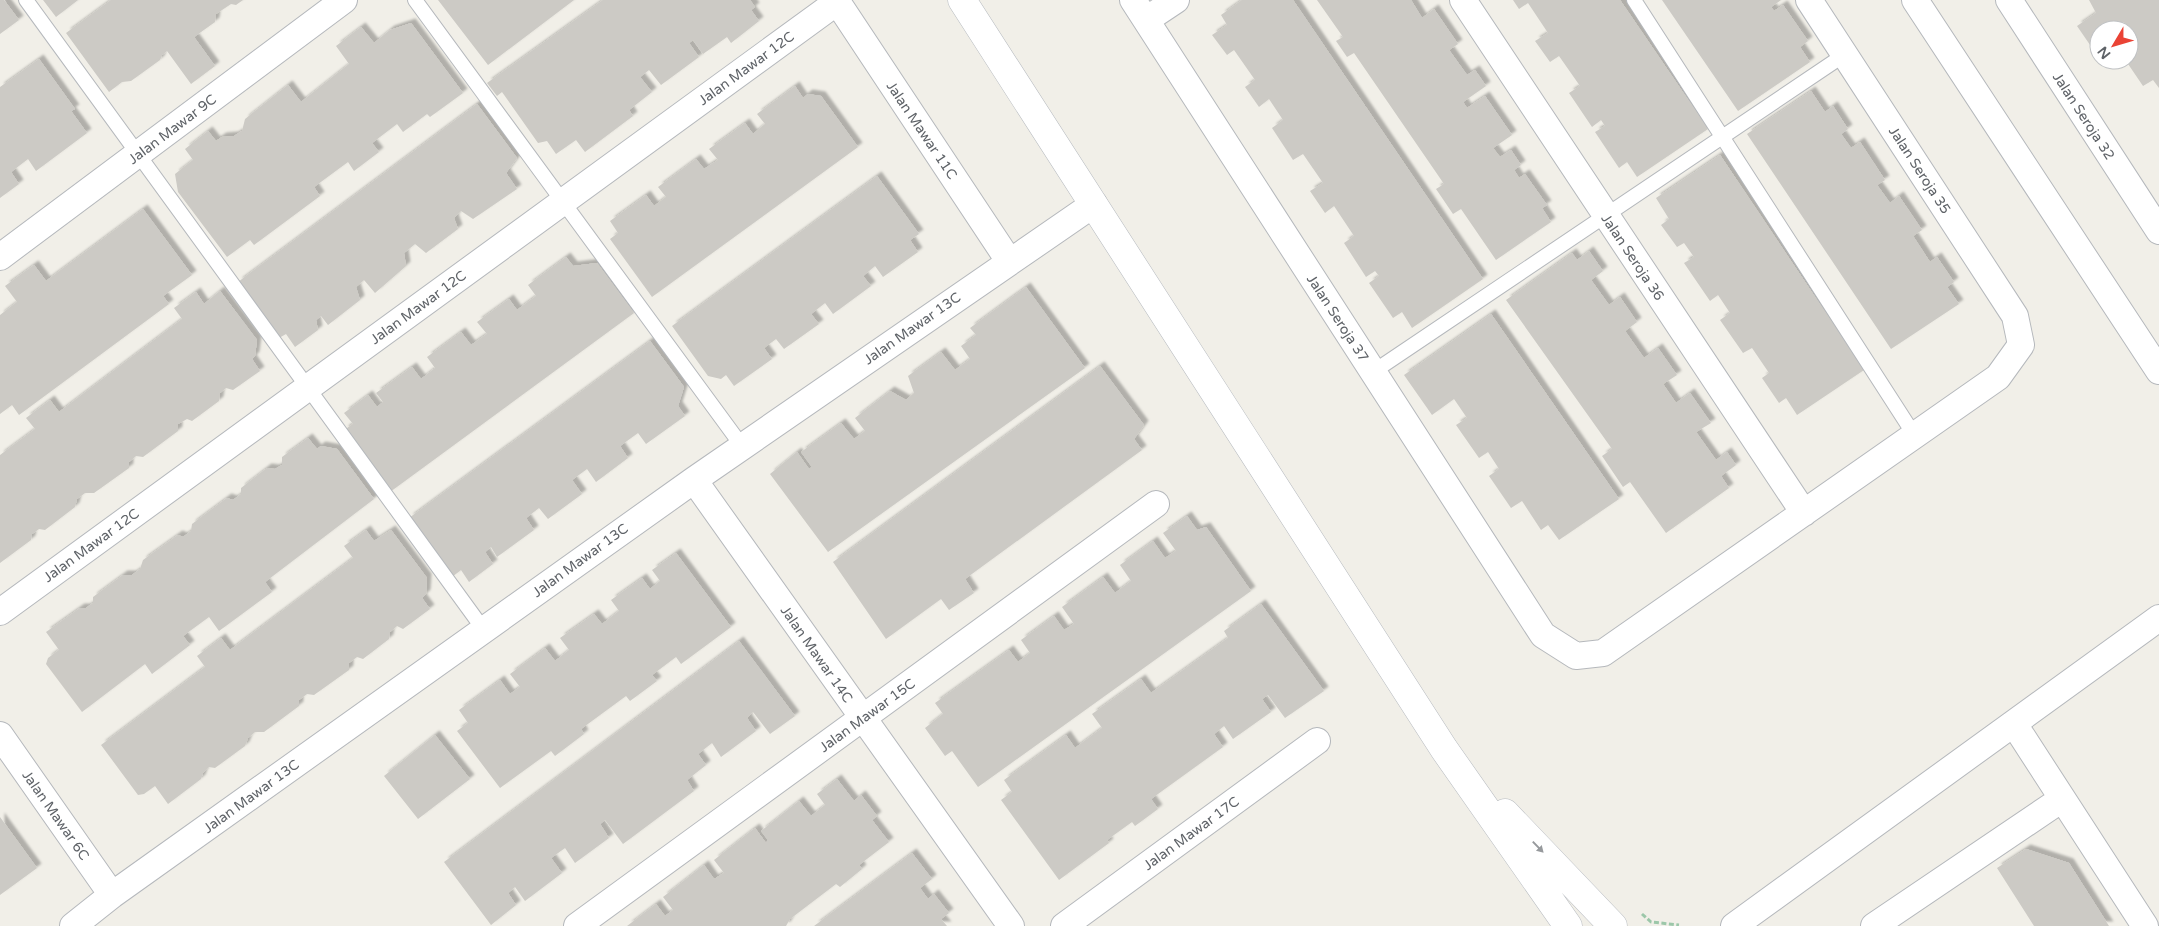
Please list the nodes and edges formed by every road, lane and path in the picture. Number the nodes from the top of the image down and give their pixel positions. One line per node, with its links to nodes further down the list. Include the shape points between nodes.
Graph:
1 (26, 0): 15 (lane)
2 (344, 0): 15 (street, Jalan Mawar 9C)
3 (416, 0): 16 (lane)
4 (962, 0): 17 (street)
5 (1176, 0): 12 (street)
6 (1463, 0): 18 (street, Jalan Seroja 36)
7 (1634, 0): 14 (lane)
8 (1809, 0): 13 (street, Jalan Seroja 35)
9 (1915, 0): 22 (street)
10 (2009, 0): 19 (street, Jalan Seroja 32)
11 (836, 1): 16 (street, Jalan Mawar 12C); 21 (street, Jalan Mawar 11C)
12 (1139, 10): 23 (street, Jalan Seroja 37)
13 (1844, 55): 14 (lane); 25 (street, Jalan Seroja 35, via 2015,316 2021,345 1998,377)
14 (1722, 137): 18 (lane); 25 (lane)
15 (138, 154): 20 (street, Jalan Mawar 9C); 24 (lane)
16 (563, 201): 24 (street, Jalan Mawar 12C); 26 (lane)
17 (1094, 204): 21 (street, Jalan Mawar 13C); 37 (street)
18 (1606, 215): 23 (lane); 29 (street, Jalan Seroja 36)
19 (2159, 231)
20 (0, 257)
21 (1009, 261): 26 (street, Jalan Mawar 13C)
22 (2159, 371)
23 (1373, 372): 29 (street, Jalan Seroja 37, via 1543,635 1576,656 1603,654)
24 (308, 387): 30 (street, Jalan Mawar 12C); 32 (lane)
25 (1915, 436): 29 (street)
26 (742, 446): 27 (street, Jalan Mawar 13C)
27 (694, 480): 32 (street, Jalan Mawar 13C); 33 (street, Jalan Mawar 14C)
28 (1156, 504): 33 (street, Jalan Mawar 15C)
29 (1804, 513)
30 (0, 612)
31 (2159, 618): 34 (street)
32 (484, 630): 39 (street, Jalan Mawar 13C)
33 (863, 718): 41 (street, Jalan Mawar 15C); 42 (street, Jalan Mawar 14C)
34 (2014, 724): 38 (street); 46 (street)
35 (0, 735): 39 (street, Jalan Mawar 6C)
36 (1317, 741): 43 (street, Jalan Mawar 17C)
37 (1444, 748): 44 (street); 45 (street, one-way to 45)
38 (2062, 799): 47 (street); 48 (street)
39 (112, 895): 40 (street, Jalan Mawar 13C)
40 (73, 926)
41 (576, 926)
42 (1011, 926)
43 (1064, 926)
44 (1568, 926)
45 (1613, 926)
46 (1734, 926)
47 (1874, 926)
48 (2145, 926)

